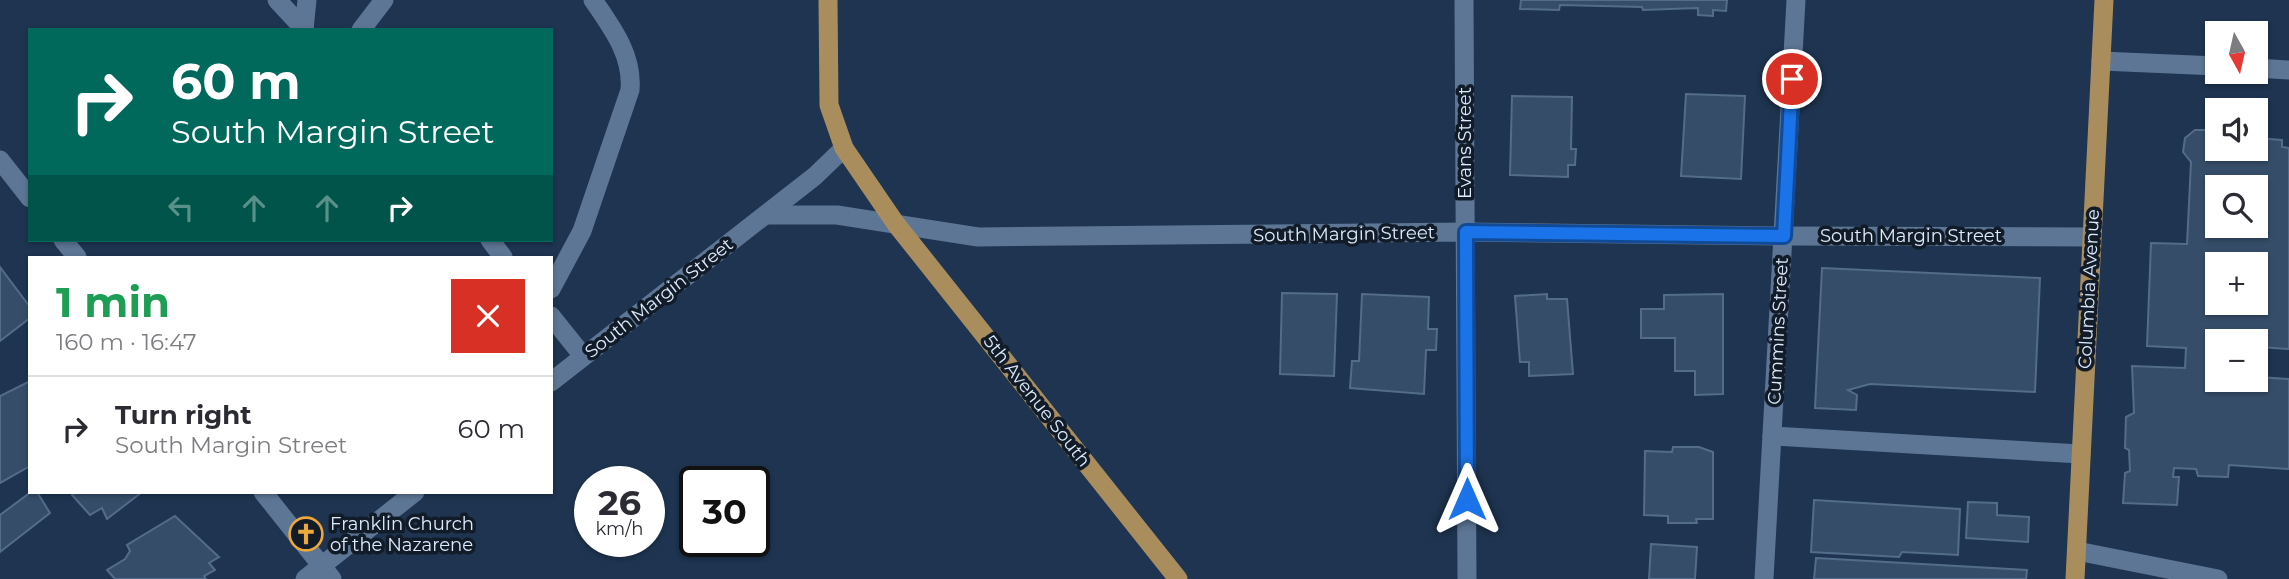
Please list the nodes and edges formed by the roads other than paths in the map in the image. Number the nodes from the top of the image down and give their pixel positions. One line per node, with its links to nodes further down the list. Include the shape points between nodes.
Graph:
1 (277, 0): 9 (street)
2 (307, 0): 10 (street)
3 (384, 0): 11 (street)
4 (593, 0): 28 (street, via 623,48 632,70 630,90 582,231)
5 (828, 0): 16 (main road, 5th Avenue South, via 829,105)
6 (1464, 0): 21 (street, Evans Street)
7 (1796, 0): 22 (street, Cummins Street)
8 (2104, 0): 12 (main road, Columbia Avenue)
9 (304, 28)
10 (305, 28)
11 (363, 28)
12 (2101, 61): 13 (street); 23 (main road, Columbia Avenue)
13 (2205, 65)
14 (2268, 69): 15 (street)
15 (2289, 70)
16 (844, 148): 19 (street, South Margin Street); 20 (main road, 5th Avenue South)
17 (0, 160): 18 (street)
18 (28, 195)
19 (766, 215): 20 (street, South Margin Street, via 837,215); 30 (street, South Margin Street)
20 (896, 224): 21 (street, South Margin Street, via 978,237); 39 (main road, 5th Avenue South)
21 (1466, 232): 22 (street, South Margin Street); 40 (street, Evans Street)
22 (1784, 236): 23 (street, South Margin Street); 32 (street, Cummins Street)
23 (2091, 237): 33 (main road, Columbia Avenue)
24 (65, 242): 26 (street)
25 (492, 242): 27 (street)
26 (76, 256)
27 (502, 256)
28 (553, 285)
29 (553, 318): 30 (street)
30 (583, 356): 31 (street, South Margin Street)
31 (553, 380)
32 (1772, 436): 33 (street); 41 (street, Cummins Street)
33 (2081, 454): 36 (main road, Columbia Avenue)
34 (264, 494): 37 (street)
35 (413, 494): 37 (street)
36 (2077, 551): 42 (main road, Columbia Avenue); 43 (street)
37 (327, 573): 38 (street)
38 (305, 579)
39 (1178, 579)
40 (1467, 579)
41 (1764, 579)
42 (2075, 579)
43 (2218, 579)

